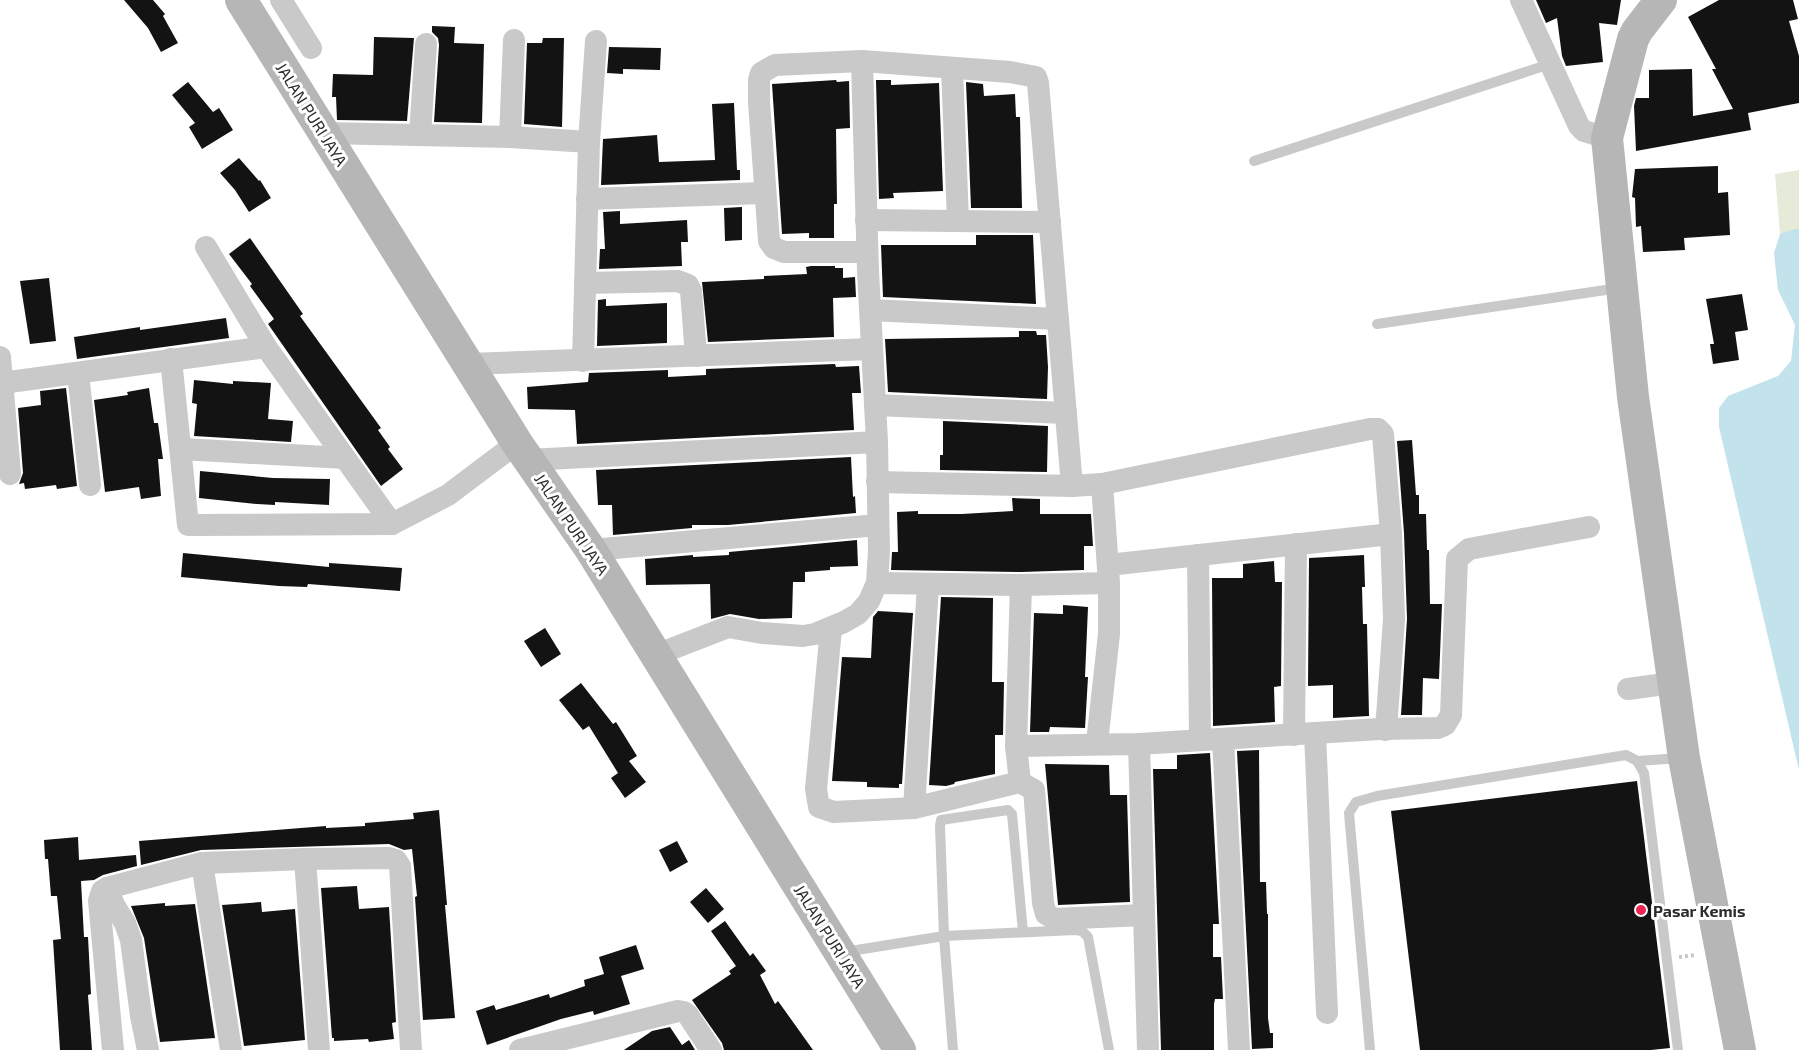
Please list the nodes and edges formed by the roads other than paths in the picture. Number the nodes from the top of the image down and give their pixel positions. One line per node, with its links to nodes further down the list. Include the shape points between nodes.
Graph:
1 (241, 0): 12 (street, JALAN PURI JAYA)
2 (281, 0): 8 (street)
3 (1521, 0): 10 (street)
4 (1661, 0): 15 (street, via 1633,39)
5 (514, 40): 14 (street)
6 (596, 41): 16 (street)
7 (426, 44): 13 (street)
8 (311, 48)
9 (862, 62): 11 (street); 18 (street, via 775,65 761,73 758,89); 20 (street)
10 (1550, 64): 15 (street, via 1579,126); 17 (lane)
11 (952, 68): 21 (street); 22 (street, via 1010,72 1038,79)
12 (324, 133): 13 (street); 36 (street, JALAN PURI JAYA)
13 (420, 135): 14 (street)
14 (510, 137): 16 (street)
15 (1607, 138): 26 (street)
16 (589, 142): 19 (street)
17 (1254, 161)
18 (765, 193): 19 (street); 24 (street, via 766,232 779,251)
19 (587, 199): 25 (street)
20 (866, 220): 21 (street); 24 (street)
21 (958, 221): 22 (street)
22 (1050, 222): 28 (street)
23 (206, 247): 30 (street)
24 (867, 252): 27 (street)
25 (585, 283): 32 (street, via 678,281 688,285); 35 (street)
26 (1622, 287): 29 (lane); 63 (street)
27 (870, 310): 28 (street); 31 (street)
28 (1058, 319): 40 (street)
29 (1377, 324)
30 (266, 347): 34 (street); 44 (street)
31 (872, 349): 32 (street); 39 (street)
32 (696, 356): 35 (street)
33 (0, 357): 38 (street)
34 (171, 359): 37 (street); 42 (street)
35 (583, 361): 36 (street)
36 (469, 364): 43 (street, JALAN PURI JAYA)
37 (78, 374): 38 (street); 48 (street)
38 (2, 383): 45 (street)
39 (875, 405): 40 (street); 41 (street)
40 (1065, 413): 49 (street)
41 (877, 442): 43 (street); 46 (street)
42 (181, 449): 44 (street); 50 (street, via 188,525)
43 (514, 454): 50 (street); 55 (street, JALAN PURI JAYA)
44 (345, 458): 50 (street)
45 (10, 474)
46 (877, 483): 49 (street); 51 (street)
47 (1102, 484): 49 (street); 53 (street, via 1378,429 1383,434); 57 (street)
48 (90, 485)
49 (1072, 486)
50 (392, 524)
51 (878, 525): 55 (street); 58 (street)
52 (1589, 527): 65 (street, via 1469,549 1457,559 1451,715 1438,728)
53 (1391, 534): 54 (street); 65 (street, via 1394,620)
54 (1296, 544): 56 (street); 66 (street)
55 (591, 550): 62 (street, JALAN PURI JAYA)
56 (1198, 555): 57 (street); 68 (street)
57 (1108, 574): 60 (street); 69 (street, via 1108,634)
58 (877, 583): 59 (street); 61 (street, via 858,614)
59 (928, 585): 60 (street); 75 (street)
60 (1021, 585): 71 (street)
61 (831, 629): 62 (street, via 802,636 728,627); 75 (street, via 816,789 819,807 834,812)
62 (656, 655): 82 (street, JALAN PURI JAYA)
63 (1672, 683): 64 (street); 72 (street)
64 (1628, 689)
65 (1386, 730): 66 (street)
66 (1304, 734): 67 (street); 83 (street)
67 (1223, 739): 68 (street); 96 (street)
68 (1200, 740): 70 (street)
69 (1097, 743): 70 (street); 71 (street)
70 (1139, 744): 79 (street)
71 (1016, 746): 74 (street)
72 (1683, 758): 73 (lane); 99 (street)
73 (1637, 761): 97 (lane, via 1626,755 1356,802 1349,813); 98 (lane, via 1644,773)
74 (1020, 782): 75 (street); 79 (street, via 1034,790 1046,914 1054,919)
75 (914, 808)
76 (305, 859): 77 (street); 88 (street); 89 (street, via 389,858 400,863)
77 (202, 863): 78 (street); 87 (street)
78 (107, 888): 85 (street, via 99,901); 86 (street, via 131,940)
79 (1144, 915): 95 (street)
80 (1023, 932): 81 (lane); 81 (lane, via 1008,810 941,820); 94 (lane, via 1075,930 1088,937)
81 (944, 936): 82 (lane); 93 (lane)
82 (841, 952): 92 (street, JALAN PURI JAYA)
83 (1327, 1013)
84 (588, 1042): 90 (street); 91 (street, via 669,1012 684,1012)
85 (113, 1050)
86 (148, 1050)
87 (231, 1050)
88 (319, 1050)
89 (411, 1050)
90 (520, 1050)
91 (711, 1050)
92 (900, 1050)
93 (953, 1050)
94 (1109, 1050)
95 (1148, 1050)
96 (1239, 1050)
97 (1370, 1050)
98 (1678, 1050)
99 (1740, 1050)

